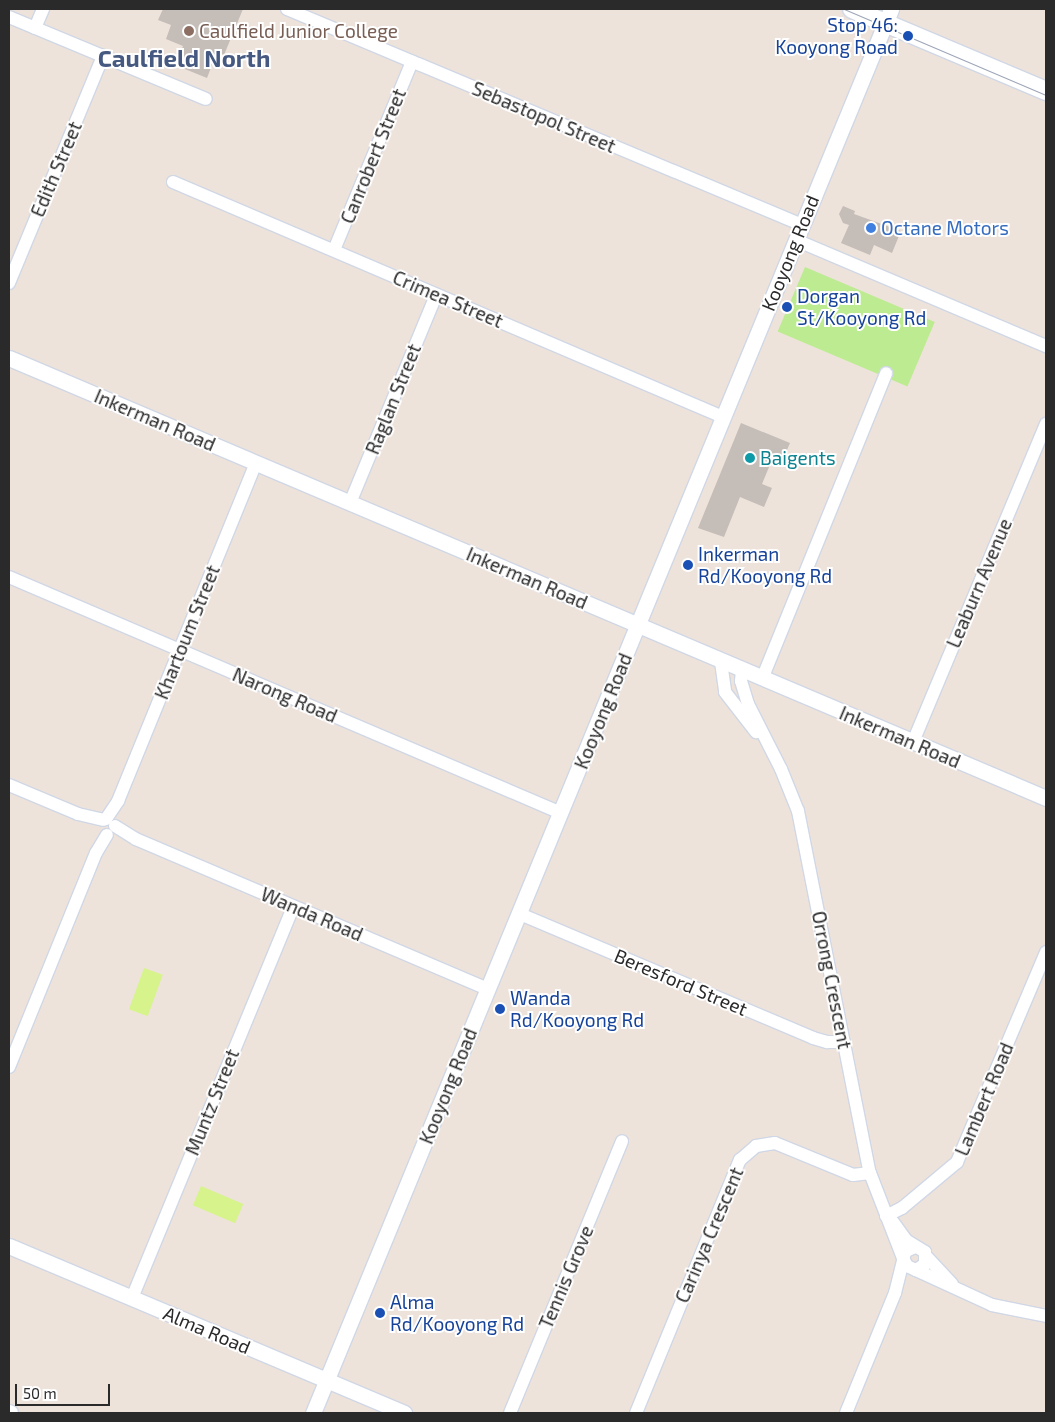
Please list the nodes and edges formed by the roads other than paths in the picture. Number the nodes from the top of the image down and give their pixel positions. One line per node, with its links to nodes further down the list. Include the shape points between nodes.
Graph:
1 (43, 9): 6 (street)
2 (288, 9): 8 (street, Sebastopol Street)
3 (852, 9): 4 (main road)
4 (888, 16): 9 (main road); 12 (street, Kooyong Road)
5 (9, 17): 6 (street)
6 (35, 28): 7 (street)
7 (103, 56): 10 (street); 15 (street, Edith Street)
8 (412, 62): 12 (street, Sebastopol Street); 14 (street, Canrobert Street)
9 (1046, 91)
10 (206, 99)
11 (173, 182): 14 (street, Crimea Street)
12 (802, 225): 13 (street, Kooyong Road)
13 (796, 240): 17 (street); 20 (street, Kooyong Road)
14 (334, 250): 16 (street, Crimea Street)
15 (9, 283)
16 (436, 295): 20 (street, Crimea Street); 23 (street, Raglan Street)
17 (1046, 346)
18 (9, 358): 22 (street, Inkerman Road)
19 (886, 373): 29 (street)
20 (723, 417): 25 (street, Kooyong Road)
21 (1046, 424): 30 (street, Leaburn Avenue)
22 (256, 463): 23 (street, Inkerman Road); 26 (street, Khartoum Street)
23 (350, 503): 25 (street, Inkerman Road)
24 (9, 577): 26 (street, Narong Road)
25 (638, 626): 27 (street, Inkerman Road); 34 (street, Kooyong Road)
26 (179, 650): 34 (street, Narong Road); 35 (street, Khartoum Street)
27 (721, 662): 28 (street, Inkerman Road); 31 (street, Orrong Crescent, via 722,682 729,699)
28 (742, 671): 29 (street, Inkerman Road); 31 (street, Orrong Crescent, via 743,692)
29 (762, 679): 30 (street, Inkerman Road)
30 (912, 742): 33 (street, Inkerman Road)
31 (770, 747): 40 (street, Orrong Crescent, via 790,790 803,830)
32 (9, 785): 35 (street, Wanda Road)
33 (1046, 798)
34 (561, 813): 37 (street, Kooyong Road)
35 (107, 827): 36 (street, Wanda Road); 41 (street, Khartoum Street)
36 (293, 906): 39 (street, Wanda Road); 52 (street, Muntz Street)
37 (520, 914): 39 (street, Kooyong Road); 40 (street, Beresford Street, via 814,1038)
38 (1046, 952): 44 (street, Lambert Road, via 957,1162 902,1208)
39 (488, 989): 54 (street, Kooyong Road)
40 (844, 1042): 43 (street, Orrong Crescent)
41 (9, 1067)
42 (622, 1141): 57 (street, Tennis Grove)
43 (870, 1173): 44 (street, Orrong Crescent); 58 (street, Carinya Crescent, via 853,1175 775,1143 756,1146 740,1160)
44 (886, 1216): 46 (street, Orrong Crescent); 48 (street, Orrong Crescent)
45 (9, 1246): 52 (street, Alma Road)
46 (915, 1247): 47 (street, via 922,1249); 48 (street, via 908,1249)
47 (926, 1256): 49 (street, via 923,1267); 50 (street)
48 (903, 1259): 49 (street); 51 (street)
49 (914, 1270): 50 (street); 51 (street)
50 (957, 1290): 53 (street, via 992,1305)
51 (895, 1293): 59 (street)
52 (132, 1298): 54 (street, Alma Road)
53 (1043, 1314)
54 (326, 1380): 55 (street, Kooyong Road); 56 (street, Alma Road)
55 (313, 1413)
56 (404, 1413)
57 (510, 1413)
58 (636, 1413)
59 (846, 1413)

